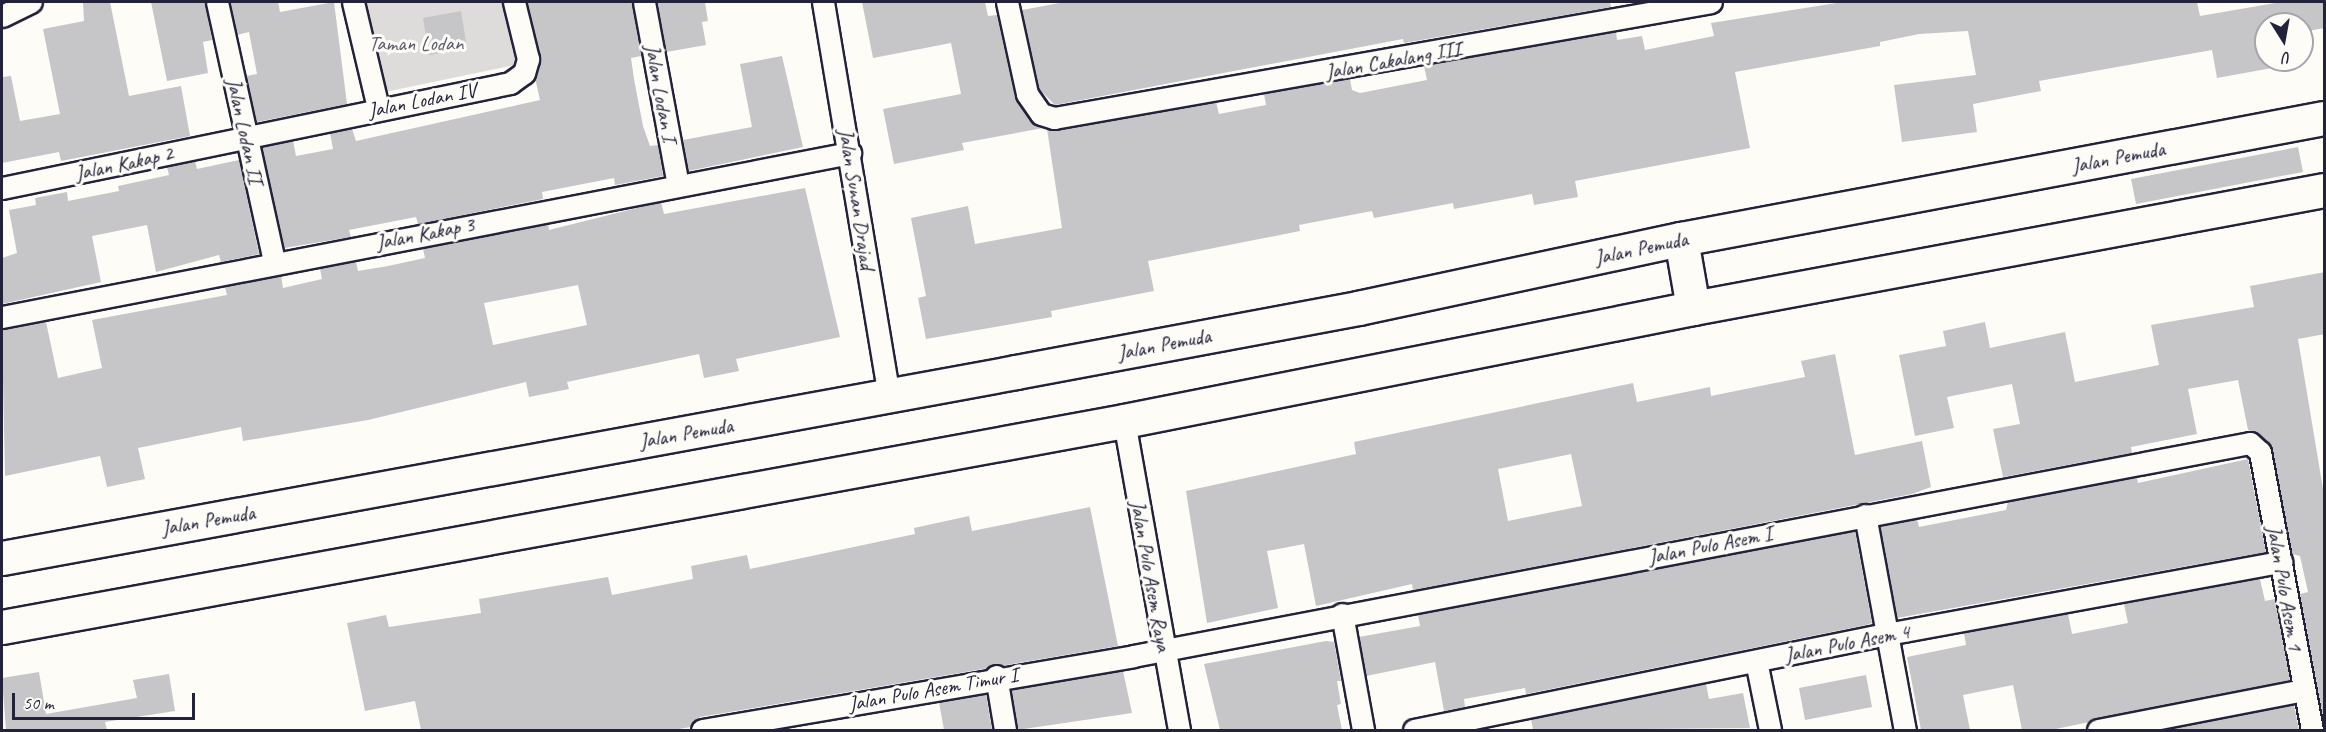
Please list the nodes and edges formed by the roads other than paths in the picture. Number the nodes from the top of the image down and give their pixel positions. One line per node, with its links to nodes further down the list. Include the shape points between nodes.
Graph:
1 (31, 2): 10 (street)
2 (217, 2): 13 (street, Jalan Lodan II)
3 (353, 2): 11 (street)
4 (514, 2): 11 (street, Jalan Lodan IV, via 528,59 519,79)
5 (644, 2): 15 (street, Jalan Lodan I)
6 (823, 2): 14 (street, Jalan Sunan Drajad)
7 (1008, 2): 9 (street, Jalan Cakalang III, via 1032,104 1054,118 1075,118)
8 (1712, 2): 9 (street, Jalan Cakalang III)
9 (1670, 6)
10 (2, 16)
11 (378, 108): 13 (street, Jalan Lodan IV)
12 (2325, 118): 18 (main road, Jalan Pemuda)
13 (246, 137): 16 (street, Jalan Kakap 2); 19 (street, Jalan Lodan II)
14 (850, 153): 15 (street, Jalan Kakap 3); 22 (street, Jalan Sunan Drajad)
15 (678, 185): 19 (street, Jalan Kakap 3)
16 (2, 188)
17 (2325, 190): 20 (main road)
18 (1681, 239): 20 (main road); 22 (main road, Jalan Pemuda, via 1358,308)
19 (274, 261): 21 (street, Jalan Kakap 3)
20 (1693, 308): 23 (main road)
21 (2, 317)
22 (889, 396): 26 (main road, Jalan Pemuda)
23 (1124, 421): 29 (main road); 31 (street, Jalan Pulo Asem Raya)
24 (2257, 445): 25 (street, Jalan Pulo Asem I, via 2250,443); 27 (street, Jalan Pulo Asem 1)
25 (1865, 515): 28 (street, Jalan Pulo Asem I); 30 (street)
26 (2, 558)
27 (2281, 562): 30 (street, Jalan Pulo Asem 4); 34 (street, Jalan Pulo Asem 1)
28 (1341, 614): 31 (street, Jalan Pulo Asem I); 38 (street)
29 (2, 627)
30 (1887, 634): 32 (street, Jalan Pulo Asem 4); 41 (street)
31 (1164, 650): 33 (street, Jalan Pulo Asem Timur I); 37 (street, Jalan Pulo Asem Raya)
32 (1756, 661): 39 (street, Jalan Pulo Asem 4); 40 (street)
33 (996, 676): 35 (street, Jalan Pulo Asem Timur I); 36 (street)
34 (2304, 690): 42 (street); 43 (street, Jalan Pulo Asem 1)
35 (702, 730)
36 (1005, 730)
37 (1179, 730)
38 (1363, 730)
39 (1414, 730)
40 (1770, 730)
41 (1905, 730)
42 (2098, 730)
43 (2312, 730)

